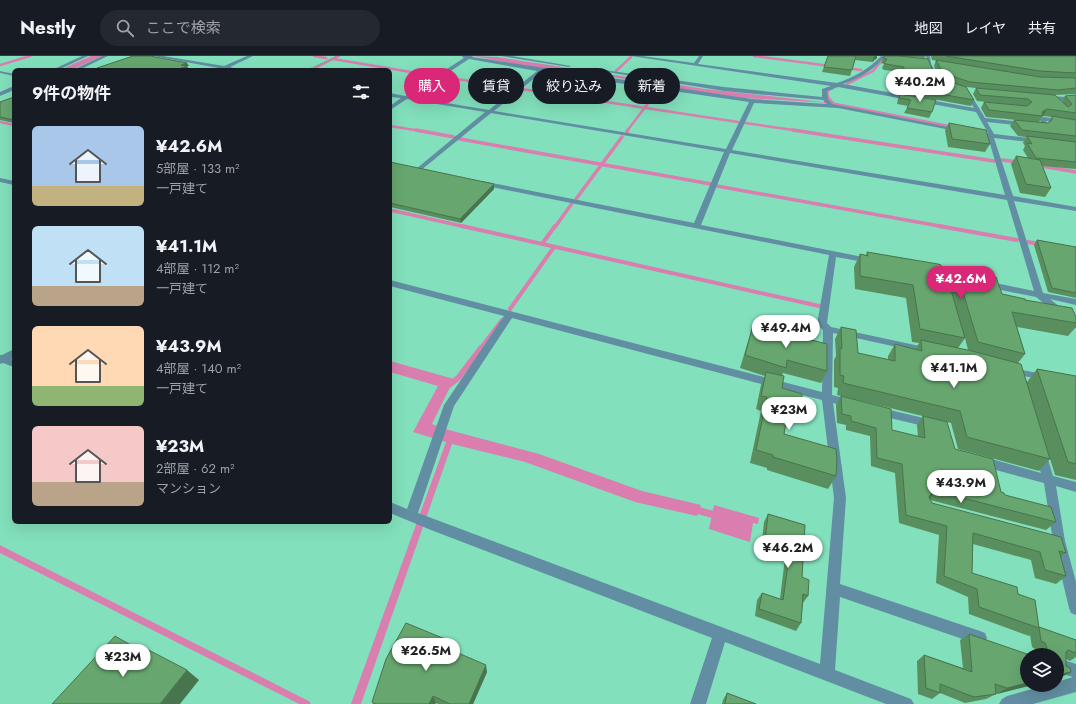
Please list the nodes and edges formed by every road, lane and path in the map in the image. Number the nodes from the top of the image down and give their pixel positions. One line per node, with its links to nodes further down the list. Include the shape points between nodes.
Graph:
1 (86, 56): 20 (street)
2 (106, 56): 21 (street)
3 (155, 56): 22 (street)
4 (251, 56): 22 (street)
5 (337, 56): 23 (path)
6 (461, 56): 13 (street)
7 (503, 56): 19 (street)
8 (633, 56): 18 (street)
9 (702, 56): 18 (street)
10 (876, 56): 11 (street)
11 (883, 56): 14 (street); 31 (street, via 874,66 855,78)
12 (928, 56): 16 (street)
13 (470, 57): 24 (street); 25 (street)
14 (890, 58)
15 (922, 62): 16 (street)
16 (929, 63): 17 (street); 32 (street, via 934,81)
17 (936, 64)
18 (695, 65): 31 (street)
19 (572, 66)
20 (59, 68)
21 (79, 68)
22 (224, 68)
23 (312, 68)
24 (453, 68)
25 (532, 68)
26 (0, 72): 28 (street)
27 (616, 73): 43 (street)
28 (12, 75)
29 (532, 77): 50 (street)
30 (616, 80): 42 (street)
31 (838, 84): 43 (street, via 824,90); 49 (street)
32 (954, 87)
33 (12, 89): 35 (street)
34 (973, 91): 45 (street, via 963,89)
35 (0, 94)
36 (392, 95): 38 (street)
37 (1076, 97): 41 (street)
38 (404, 98)
39 (1038, 98): 41 (street)
40 (404, 99): 48 (street)
41 (1054, 99): 46 (street)
42 (752, 101): 43 (street); 57 (street)
43 (828, 103): 53 (street)
44 (442, 104): 50 (street)
45 (976, 104): 47 (street); 49 (street)
46 (1059, 104)
47 (982, 105)
48 (392, 107)
49 (979, 111): 51 (street)
50 (489, 112): 57 (street); 58 (street, via 415,169)
51 (984, 120): 52 (street, via 1044,126 1043,120); 55 (street)
52 (1076, 123)
53 (968, 131)
54 (976, 133): 55 (street)
55 (991, 136): 56 (street); 62 (street)
56 (1045, 142)
57 (728, 151): 62 (street); 64 (street)
58 (426, 171)
59 (0, 180): 61 (street)
60 (472, 181): 64 (street)
61 (12, 183)
62 (1010, 198): 63 (street); 69 (street)
63 (1076, 209)
64 (697, 226): 65 (street)
65 (833, 253): 66 (street); 73 (street, via 822,324)
66 (878, 262)
67 (978, 282): 69 (street)
68 (392, 284): 71 (street)
69 (1039, 295): 70 (street); 72 (street)
70 (1076, 302)
71 (510, 314): 82 (street); 89 (street, via 449,405)
72 (1076, 325)
73 (828, 329): 75 (street); 82 (street)
74 (12, 353): 76 (street)
75 (941, 354)
76 (1, 360): 77 (street)
77 (12, 363)
78 (1002, 368): 79 (street)
79 (1016, 372): 80 (street); 81 (street)
80 (1054, 379)
81 (1021, 386)
82 (827, 398): 83 (street); 93 (street, via 840,498)
83 (940, 426)
84 (1038, 444): 86 (street)
85 (974, 459): 86 (street)
86 (1048, 480): 87 (street); 91 (street)
87 (1076, 487)
88 (392, 508): 89 (street)
89 (414, 516): 95 (street)
90 (1044, 537): 91 (street)
91 (1059, 541): 92 (street)
92 (1072, 581): 94 (street)
93 (834, 588): 96 (street); 99 (street)
94 (1076, 608)
95 (720, 635): 99 (street); 101 (street)
96 (992, 642)
97 (1064, 667): 98 (street)
98 (1076, 671)
99 (828, 674): 102 (street)
100 (1076, 684): 103 (street)
101 (698, 704)
102 (906, 704)
103 (1007, 704)

